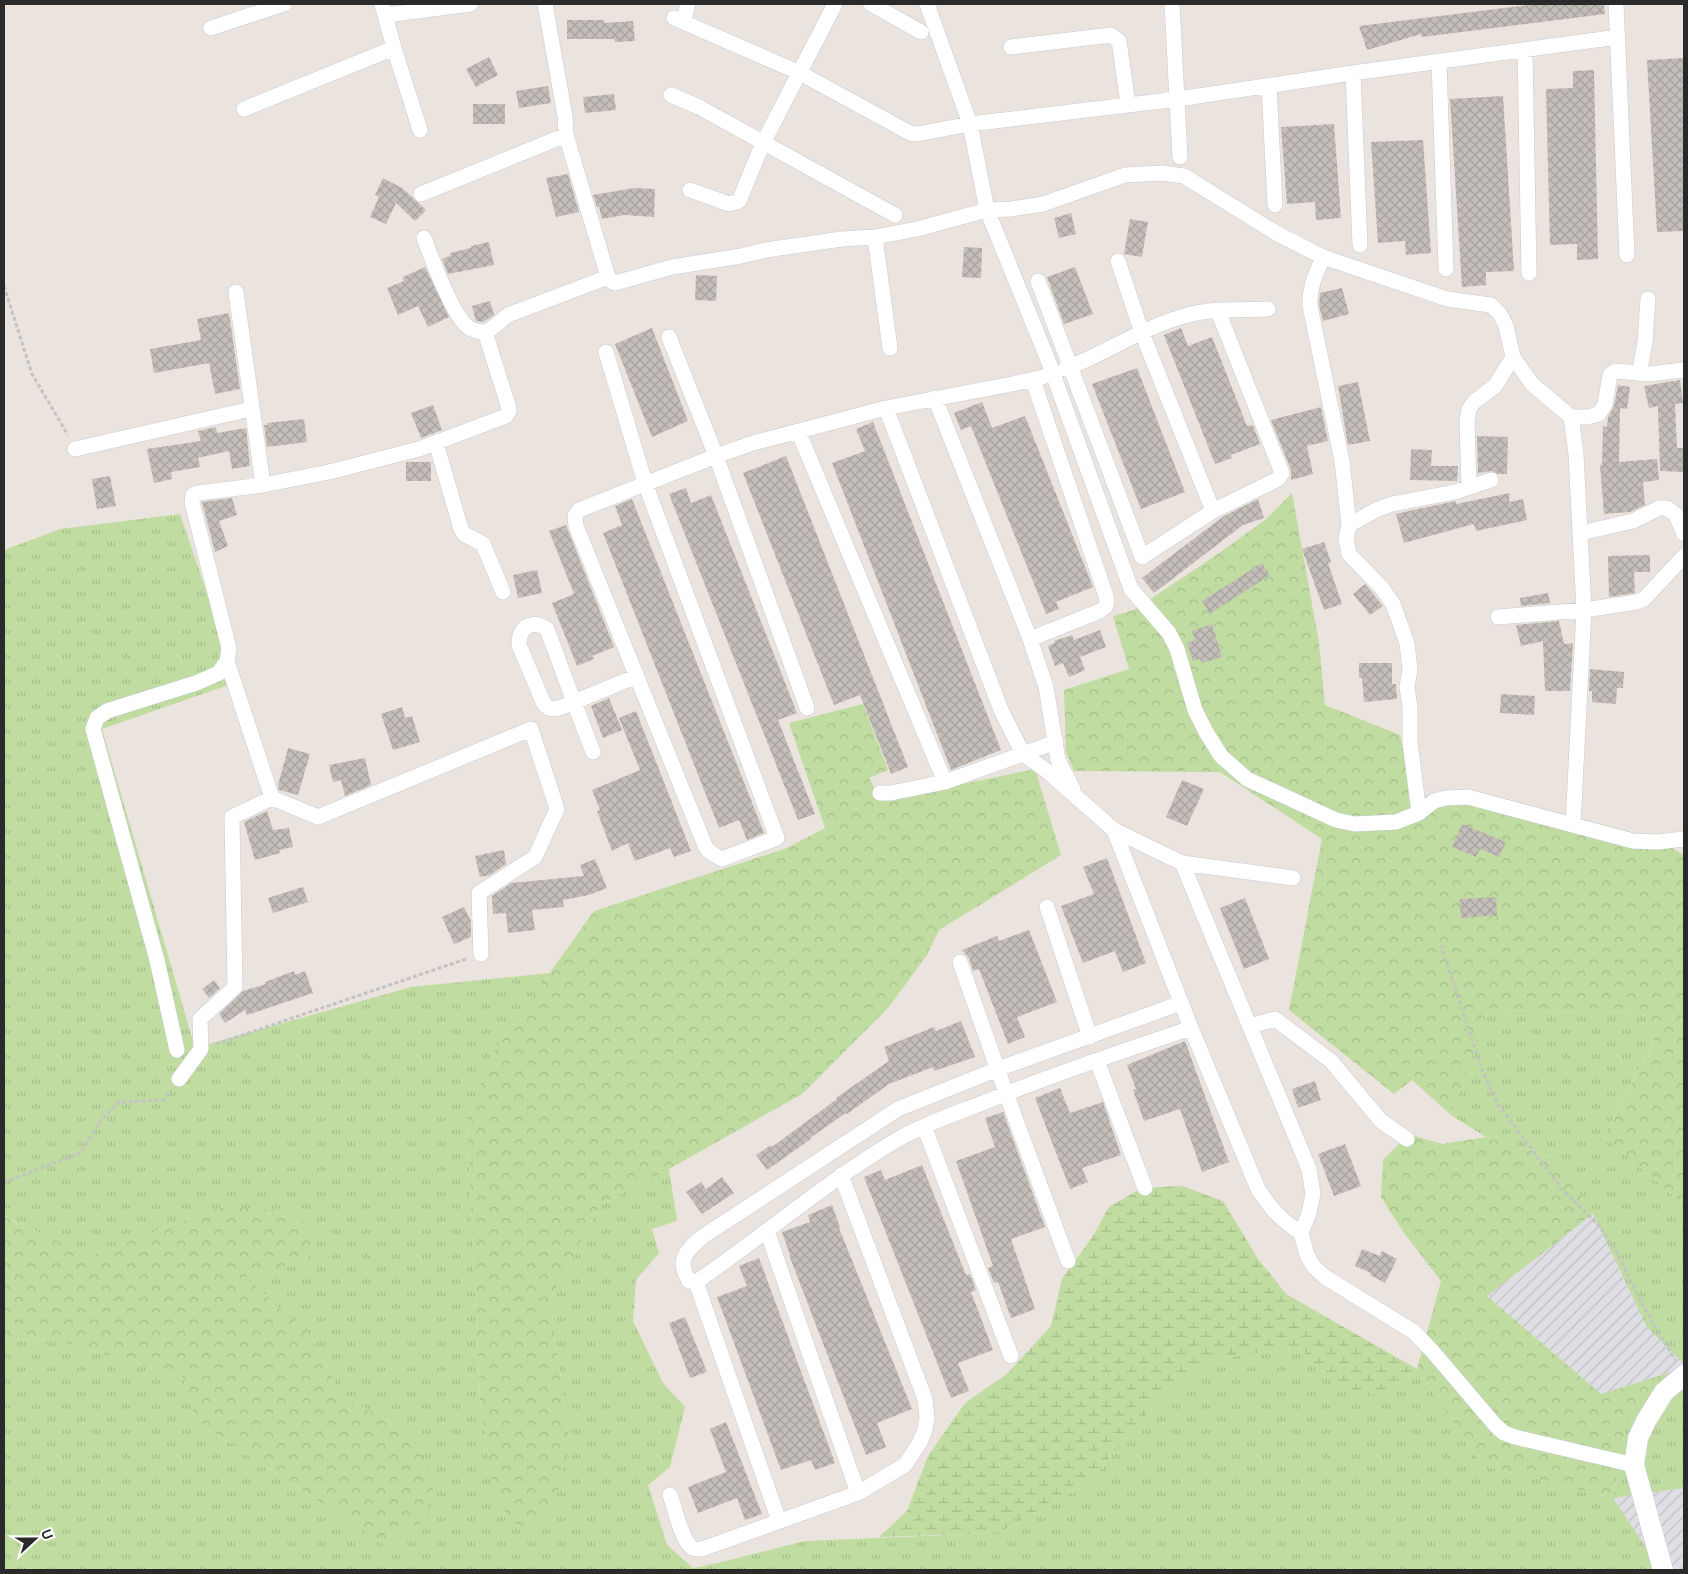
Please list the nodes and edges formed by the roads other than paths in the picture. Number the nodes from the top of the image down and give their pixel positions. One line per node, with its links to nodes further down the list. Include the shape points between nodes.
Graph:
1 (284, 4): 11 (street)
2 (471, 4): 10 (street)
3 (545, 4): 27 (street)
4 (688, 4): 18 (street, via 678,20)
5 (835, 4): 18 (street)
6 (871, 4): 12 (street)
7 (927, 4): 25 (street)
8 (1172, 4): 22 (street)
9 (1616, 4): 13 (street)
10 (384, 10): 15 (street)
11 (211, 28)
12 (921, 32)
13 (1618, 37): 16 (street); 38 (street)
14 (1011, 47): 23 (street, via 1111,35 1119,42)
15 (394, 48): 24 (street); 26 (street)
16 (1525, 50): 17 (street); 42 (street)
17 (1439, 61): 19 (street); 41 (street)
18 (800, 72): 25 (street, via 910,133); 28 (street)
19 (1353, 73): 20 (street); 37 (street)
20 (1269, 85): 22 (street); 32 (street)
21 (670, 95): 28 (street, via 699,106)
22 (1178, 99): 23 (street); 29 (street)
23 (1128, 104): 25 (street)
24 (244, 109)
25 (970, 124): 33 (street)
26 (420, 130)
27 (566, 135): 31 (street); 43 (street)
28 (763, 143): 30 (street, via 739,201 729,204); 34 (street)
29 (1180, 157)
30 (690, 190)
31 (421, 194)
32 (1275, 205)
33 (987, 210): 35 (street, via 917,230); 39 (street, via 1011,210 1043,204 1125,175 1161,173 1184,176 1276,233); 90 (street, via 1048,360 1131,589 1169,633 1195,710 1220,756 1247,779 1336,820 1355,824 1396,822)
34 (895, 215)
35 (875, 237): 43 (street, via 766,250 672,267 615,283); 52 (street)
36 (424, 238): 49 (street, via 458,316 474,330)
37 (1360, 244)
38 (1627, 255)
39 (1323, 257): 54 (street, via 1447,299 1490,305 1506,326); 71 (street, via 1313,280 1310,306 1342,461)
40 (1118, 261): 50 (street)
41 (1446, 269)
42 (1529, 273)
43 (608, 277): 49 (street, via 508,315)
44 (1038, 281): 55 (street)
45 (236, 292): 60 (street)
46 (1648, 299): 57 (street)
47 (1268, 309): 48 (street)
48 (1218, 311): 50 (street, via 1188,314); 70 (street, via 1282,473 1278,479)
49 (485, 332): 63 (street, via 509,411 506,416)
50 (1142, 333): 55 (street); 70 (street)
51 (669, 337): 65 (street)
52 (890, 348)
53 (606, 352): 67 (street)
54 (1513, 356): 61 (street, via 1532,384); 69 (street, via 1495,386 1469,409)
55 (1067, 368): 70 (street, via 1142,557)
56 (1682, 370): 57 (street)
57 (1639, 374): 61 (street, via 1615,371 1610,375 1605,404 1599,414)
58 (935, 398): 59 (street); 78 (street); 78 (street, via 1038,378 1107,598 1106,606 1100,611)
59 (886, 408): 62 (street); 85 (street, via 1001,710)
60 (251, 409): 64 (street); 68 (street)
61 (1571, 417): 72 (street)
62 (798, 431): 65 (street); 86 (street)
63 (436, 443): 68 (street, via 329,472); 75 (street, via 461,529 483,544)
64 (75, 449)
65 (716, 456): 67 (street); 82 (street)
66 (1491, 480): 69 (street)
67 (645, 483): 80 (street, via 579,510 575,516 576,526); 80 (street, via 777,838 722,859 706,848)
68 (263, 485): 79 (street, via 193,495 192,502 229,648)
69 (1469, 487): 71 (street, via 1392,504)
70 (1213, 511)
71 (1349, 525): 90 (street, via 1346,539 1348,554 1382,588 1393,604 1407,643 1410,742)
72 (1581, 533): 73 (street, via 1633,521 1659,508 1667,508 1676,515); 76 (street)
73 (1684, 534)
74 (1684, 556): 76 (street, via 1644,599)
75 (502, 592)
76 (1584, 610): 77 (street); 91 (street)
77 (1498, 617)
78 (1030, 639): 83 (street, via 1046,687)
79 (227, 661): 89 (street); 103 (street, via 219,673 196,683 107,712 97,718 94,729)
80 (637, 676): 81 (street)
81 (574, 702): 81 (street, via 547,629 540,625 528,626 519,636 519,645 544,704 553,710); 84 (street)
82 (807, 708)
83 (1056, 742): 85 (street); 88 (street, via 1058,760)
84 (593, 752)
85 (1023, 754): 86 (street); 88 (street)
86 (945, 782): 87 (street)
87 (880, 793)
88 (1076, 797): 92 (street)
89 (272, 798): 97 (street, via 318,817 530,729 556,809 536,857 479,893); 106 (street, via 232,817 235,987 200,1019 201,1049)
90 (1419, 813): 91 (street, via 1434,801 1468,797)
91 (1572, 825): 93 (street, via 1633,841)
92 (1114, 830): 94 (street); 99 (street)
93 (1684, 839)
94 (1182, 863): 95 (street); 100 (street)
95 (1293, 878)
96 (1047, 907): 102 (street)
97 (480, 954)
98 (960, 962): 105 (street)
99 (1181, 1003): 101 (street); 102 (street)
100 (1250, 1026): 109 (street, via 1275,1018 1330,1060 1381,1121); 113 (street, via 1309,1169 1313,1194 1310,1213)
101 (1190, 1028): 104 (street); 113 (street, via 1258,1189 1272,1210)
102 (1090, 1036): 105 (street)
103 (178, 1050)
104 (1097, 1061): 107 (street); 111 (street)
105 (998, 1069): 107 (street); 115 (street, via 883,1117 702,1237 688,1250 682,1263 688,1281)
106 (179, 1079)
107 (1006, 1093): 108 (street); 114 (street)
108 (924, 1126): 110 (street); 116 (street)
109 (1407, 1139)
110 (841, 1174): 112 (street); 119 (street, via 925,1399 927,1417 920,1442 905,1465)
111 (1145, 1188)
112 (767, 1231): 115 (street); 119 (street)
113 (1301, 1233): 118 (street, via 1314,1267 1414,1332 1504,1433)
114 (1068, 1261)
115 (696, 1282): 121 (street)
116 (1010, 1356)
117 (1684, 1375): 118 (main road, via 1664,1392 1646,1420 1638,1438)
118 (1634, 1465): 122 (main road)
119 (858, 1493): 121 (street)
120 (670, 1494): 121 (street, via 684,1535 696,1549)
121 (779, 1521)
122 (1663, 1570)

